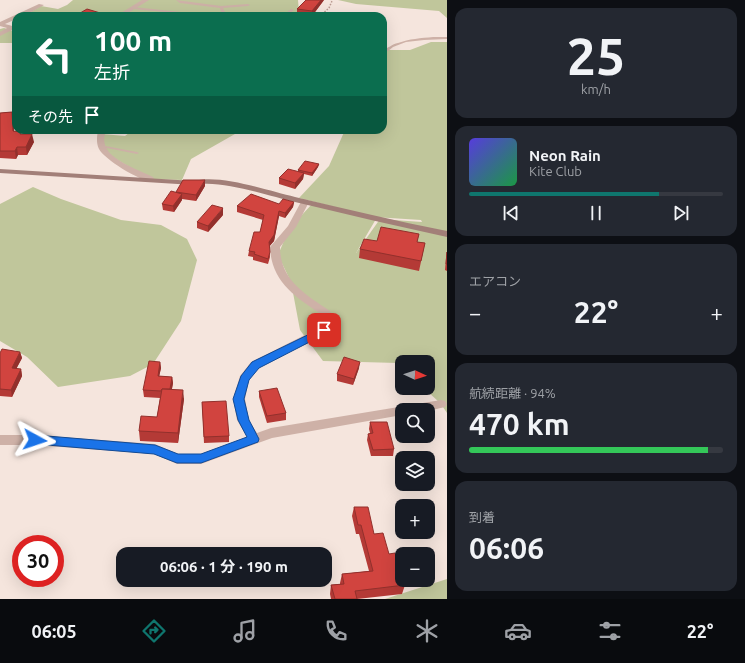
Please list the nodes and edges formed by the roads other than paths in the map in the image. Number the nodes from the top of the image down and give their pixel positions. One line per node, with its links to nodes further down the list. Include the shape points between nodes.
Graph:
1 (146, 0): 6 (street)
2 (178, 0): 5 (lane)
3 (41, 5): 8 (street)
4 (248, 5): 5 (lane)
5 (221, 7): 11 (lane)
6 (133, 8): 9 (street); 10 (lane)
7 (292, 10): 12 (lane)
8 (27, 12)
9 (126, 12)
10 (176, 12)
11 (223, 12)
12 (289, 12)
13 (12, 19): 14 (street)
14 (0, 24): 15 (street)
15 (12, 27)
16 (12, 29): 17 (street)
17 (0, 34)
18 (447, 38): 19 (lane, via 430,38 391,45)
19 (387, 50)
20 (101, 134): 21 (street)
21 (102, 146): 22 (lane); 24 (street, via 104,152)
22 (137, 153)
23 (0, 171): 24 (street)
24 (150, 179): 25 (street, via 228,184)
25 (305, 202): 26 (street); 30 (street, via 292,227 275,247 276,261 281,275 302,297 326,313 324,330 255,365 244,379 239,399 243,420)
26 (447, 234)
27 (441, 404): 28 (street)
28 (435, 405)
29 (395, 412): 30 (street, via 271,433)
30 (254, 439): 31 (street, via 201,459 177,459 155,450 35,440)
31 (0, 440)

